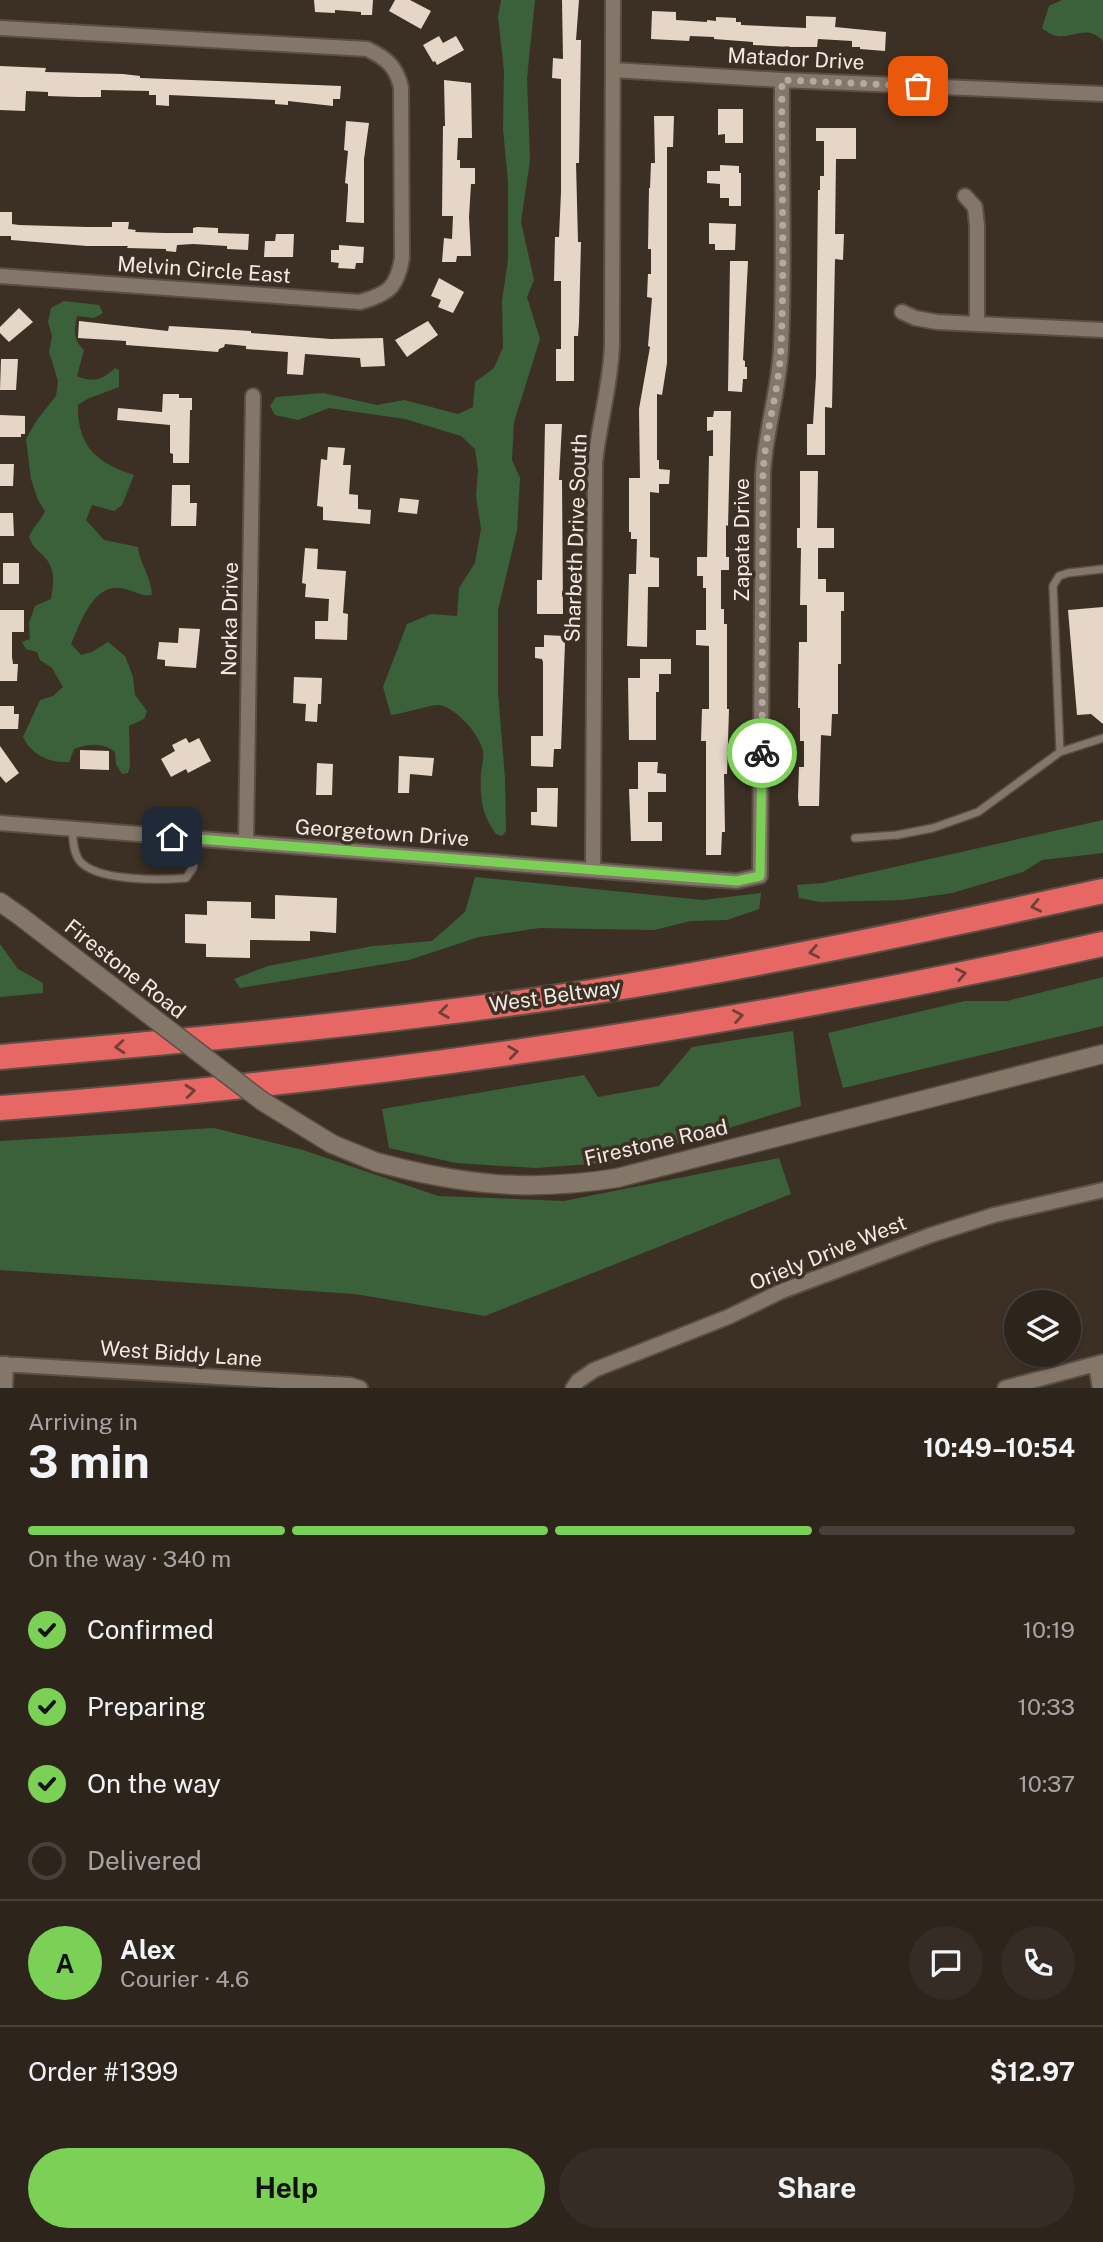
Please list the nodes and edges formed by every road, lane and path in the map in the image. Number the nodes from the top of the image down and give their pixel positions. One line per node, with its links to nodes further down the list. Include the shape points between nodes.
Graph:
1 (613, 0): 3 (street, Sharbeth Drive South)
2 (0, 28): 7 (street, Melvin Circle East, via 367,49 386,58 401,87 402,258 397,279 385,293 360,302)
3 (613, 69): 4 (street, Matador Drive); 20 (street, Sharbeth Drive South, via 612,344 595,463)
4 (782, 80): 5 (street, Matador Drive); 21 (street, Zapata Drive, via 781,349 763,474)
5 (1103, 94)
6 (965, 197): 9 (street, via 975,207 977,226)
7 (0, 275)
8 (902, 312): 9 (street, via 937,322)
9 (977, 324): 10 (street)
10 (1103, 330)
11 (253, 396): 19 (street, Norka Drive)
12 (1103, 569): 14 (lane, via 1059,576 1053,586)
13 (1103, 738): 14 (lane)
14 (1060, 752): 17 (lane, via 978,812 933,828)
15 (0, 823): 16 (street, Georgetown Drive)
16 (72, 828): 18 (street, Georgetown Drive); 18 (lane, via 78,859 89,869 109,875 186,878 194,868)
17 (855, 838)
18 (196, 839): 19 (street, Georgetown Drive)
19 (246, 843): 20 (street, Georgetown Drive)
20 (593, 869): 21 (street, Georgetown Drive, via 737,881)
21 (760, 876)
22 (1103, 891): 26 (highway, West Beltway, one-way to 26, via 592,992 348,1025)
23 (0, 902): 25 (street, Firestone Road, bridge, via 262,1101 332,1144 424,1175 489,1185 578,1185 631,1175)
24 (1103, 944): 27 (highway, one-way to 24, via 296,1080 574,1043 807,1004)
25 (1103, 1054)
26 (0, 1057)
27 (0, 1108)
28 (1103, 1190): 32 (street, Oriely Drive West, via 931,1235 782,1290 728,1317 594,1370)
29 (1099, 1363): 35 (street); 36 (street)
30 (3, 1364): 31 (street, West Biddy Lane); 33 (street)
31 (208, 1382): 34 (street, West Biddy Lane)
32 (576, 1384)
33 (5, 1388)
34 (360, 1388)
35 (1005, 1388)
36 (1100, 1388)

